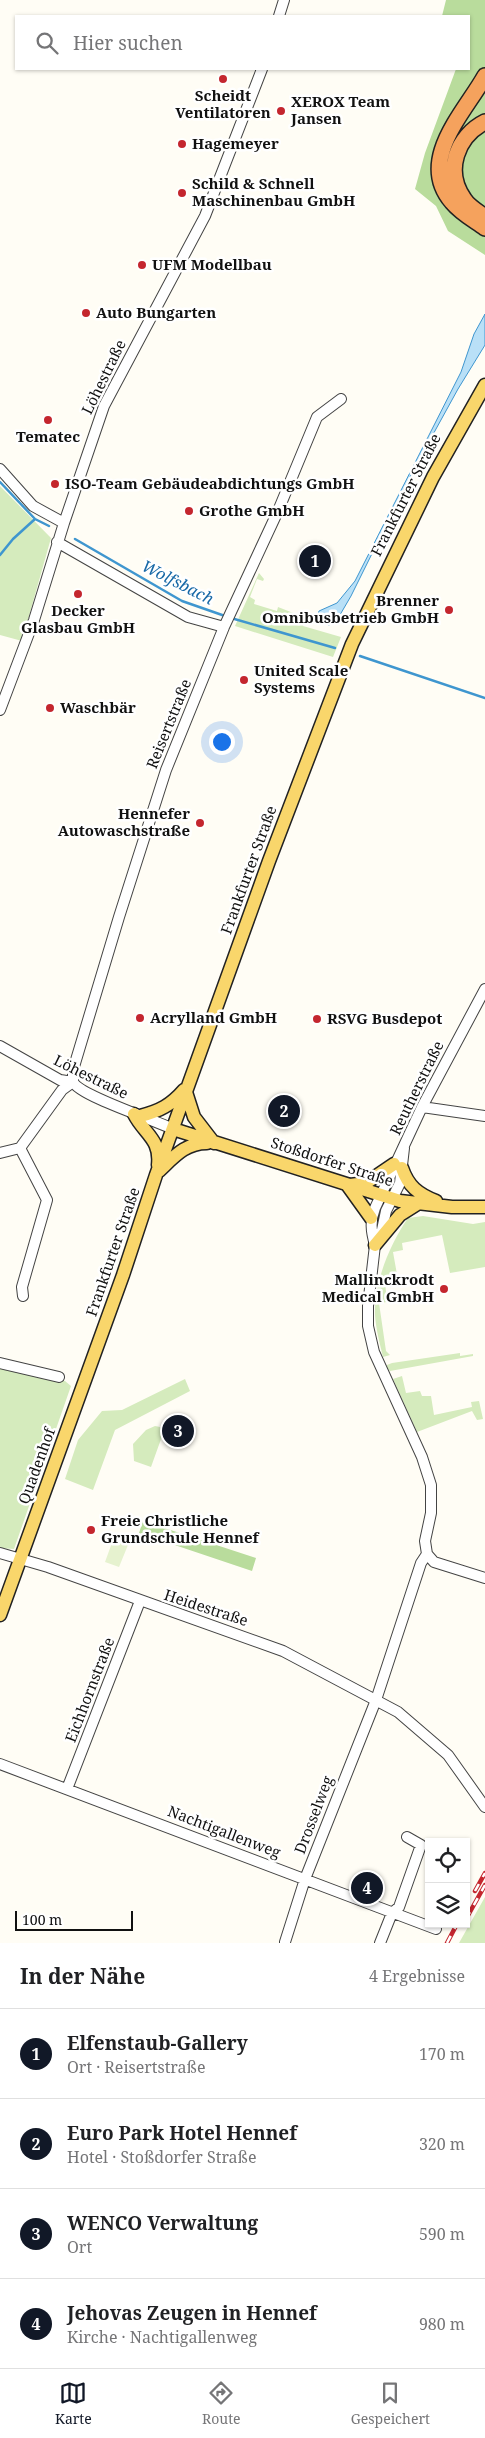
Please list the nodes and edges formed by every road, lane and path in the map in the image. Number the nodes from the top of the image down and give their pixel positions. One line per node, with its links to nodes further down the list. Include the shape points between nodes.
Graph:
1 (284, 0): 2 (street)
2 (279, 15)
3 (262, 70): 11 (street, Löhestraße, via 206,216 108,398)
4 (485, 76): 7 (highway, via 447,135 440,162 440,177 452,202)
5 (485, 122): 6 (highway, via 476,126 460,145 454,172 464,199)
6 (485, 217)
7 (485, 228)
8 (485, 385): 18 (main road, Frankfurter Straße, via 436,469 357,631 272,852)
9 (341, 399): 13 (street, Reisertstraße, via 317,417)
10 (0, 469): 11 (street, via 33,506)
11 (64, 523): 12 (street, Löhestraße)
12 (58, 542): 13 (street, via 188,617); 14 (street, Löhestraße, via 34,620)
13 (227, 621): 17 (street, Reisertstraße, via 166,770 106,958 73,1070)
14 (0, 710)
15 (485, 989): 19 (street, Reutherstraße)
16 (0, 1046): 17 (street, Löhestraße, via 60,1080)
17 (73, 1082): 20 (street, Löhestraße, via 78,1089); 24 (street, via 62,1090)
18 (187, 1088): 20 (main road, via 158,1112); 22 (main road, Frankfurter Straße); 23 (main road, via 194,1117)
19 (422, 1107): 21 (street); 26 (street, Reutherstraße)
20 (137, 1115): 22 (street, Löhestraße); 27 (main road, via 140,1127 156,1144 159,1156)
21 (485, 1116)
22 (173, 1129): 23 (main road, Stoßdorfer Straße); 27 (main road, Frankfurter Straße)
23 (214, 1143): 27 (main road, via 197,1143 180,1150); 28 (main road, Stoßdorfer Straße)
24 (20, 1148): 25 (street); 35 (street, via 48,1200 22,1287)
25 (0, 1152)
26 (398, 1166): 28 (main road, via 366,1183); 29 (street, Reutherstraße); 31 (main road, via 421,1195)
27 (156, 1174): 38 (main road, Frankfurter Straße)
28 (348, 1186): 29 (main road, Stoßdorfer Straße); 33 (main road)
29 (386, 1197): 30 (main road, Stoßdorfer Straße); 33 (street, Reutherstraße); 34 (street, via 382,1230)
30 (419, 1203): 31 (main road, Stoßdorfer Straße); 34 (main road, via 400,1215)
31 (452, 1207): 32 (main road, Stoßdorfer Straße)
32 (485, 1207)
33 (371, 1218): 34 (street)
34 (375, 1245): 40 (street, via 368,1326 374,1352 422,1457 431,1485 431,1513 424,1541)
35 (23, 1296)
36 (0, 1363): 37 (street)
37 (59, 1377)
38 (84, 1383): 41 (main road, Quadenhof)
39 (0, 1553): 41 (street, Heidestraße)
40 (427, 1554): 42 (street, via 434,1562); 45 (street, via 421,1562)
41 (20, 1560): 43 (street, Heidestraße); 44 (main road)
42 (485, 1578)
43 (140, 1601): 45 (street, Heidestraße, via 283,1651); 47 (street, Eichhornstraße)
44 (0, 1614)
45 (376, 1700): 48 (street, Heidestraße, via 398,1712 448,1755); 50 (street, Drosselweg)
46 (0, 1764): 47 (street, Nachtigallenweg)
47 (67, 1789): 50 (street, Nachtigallenweg)
48 (485, 1807)
49 (408, 1837): 51 (street, via 421,1845 399,1908)
50 (305, 1879): 51 (street, Nachtigallenweg); 53 (street, Drosselweg)
51 (392, 1913): 52 (street, Nachtigallenweg); 54 (street)
52 (436, 1930)
53 (285, 1942)
54 (380, 1943)

